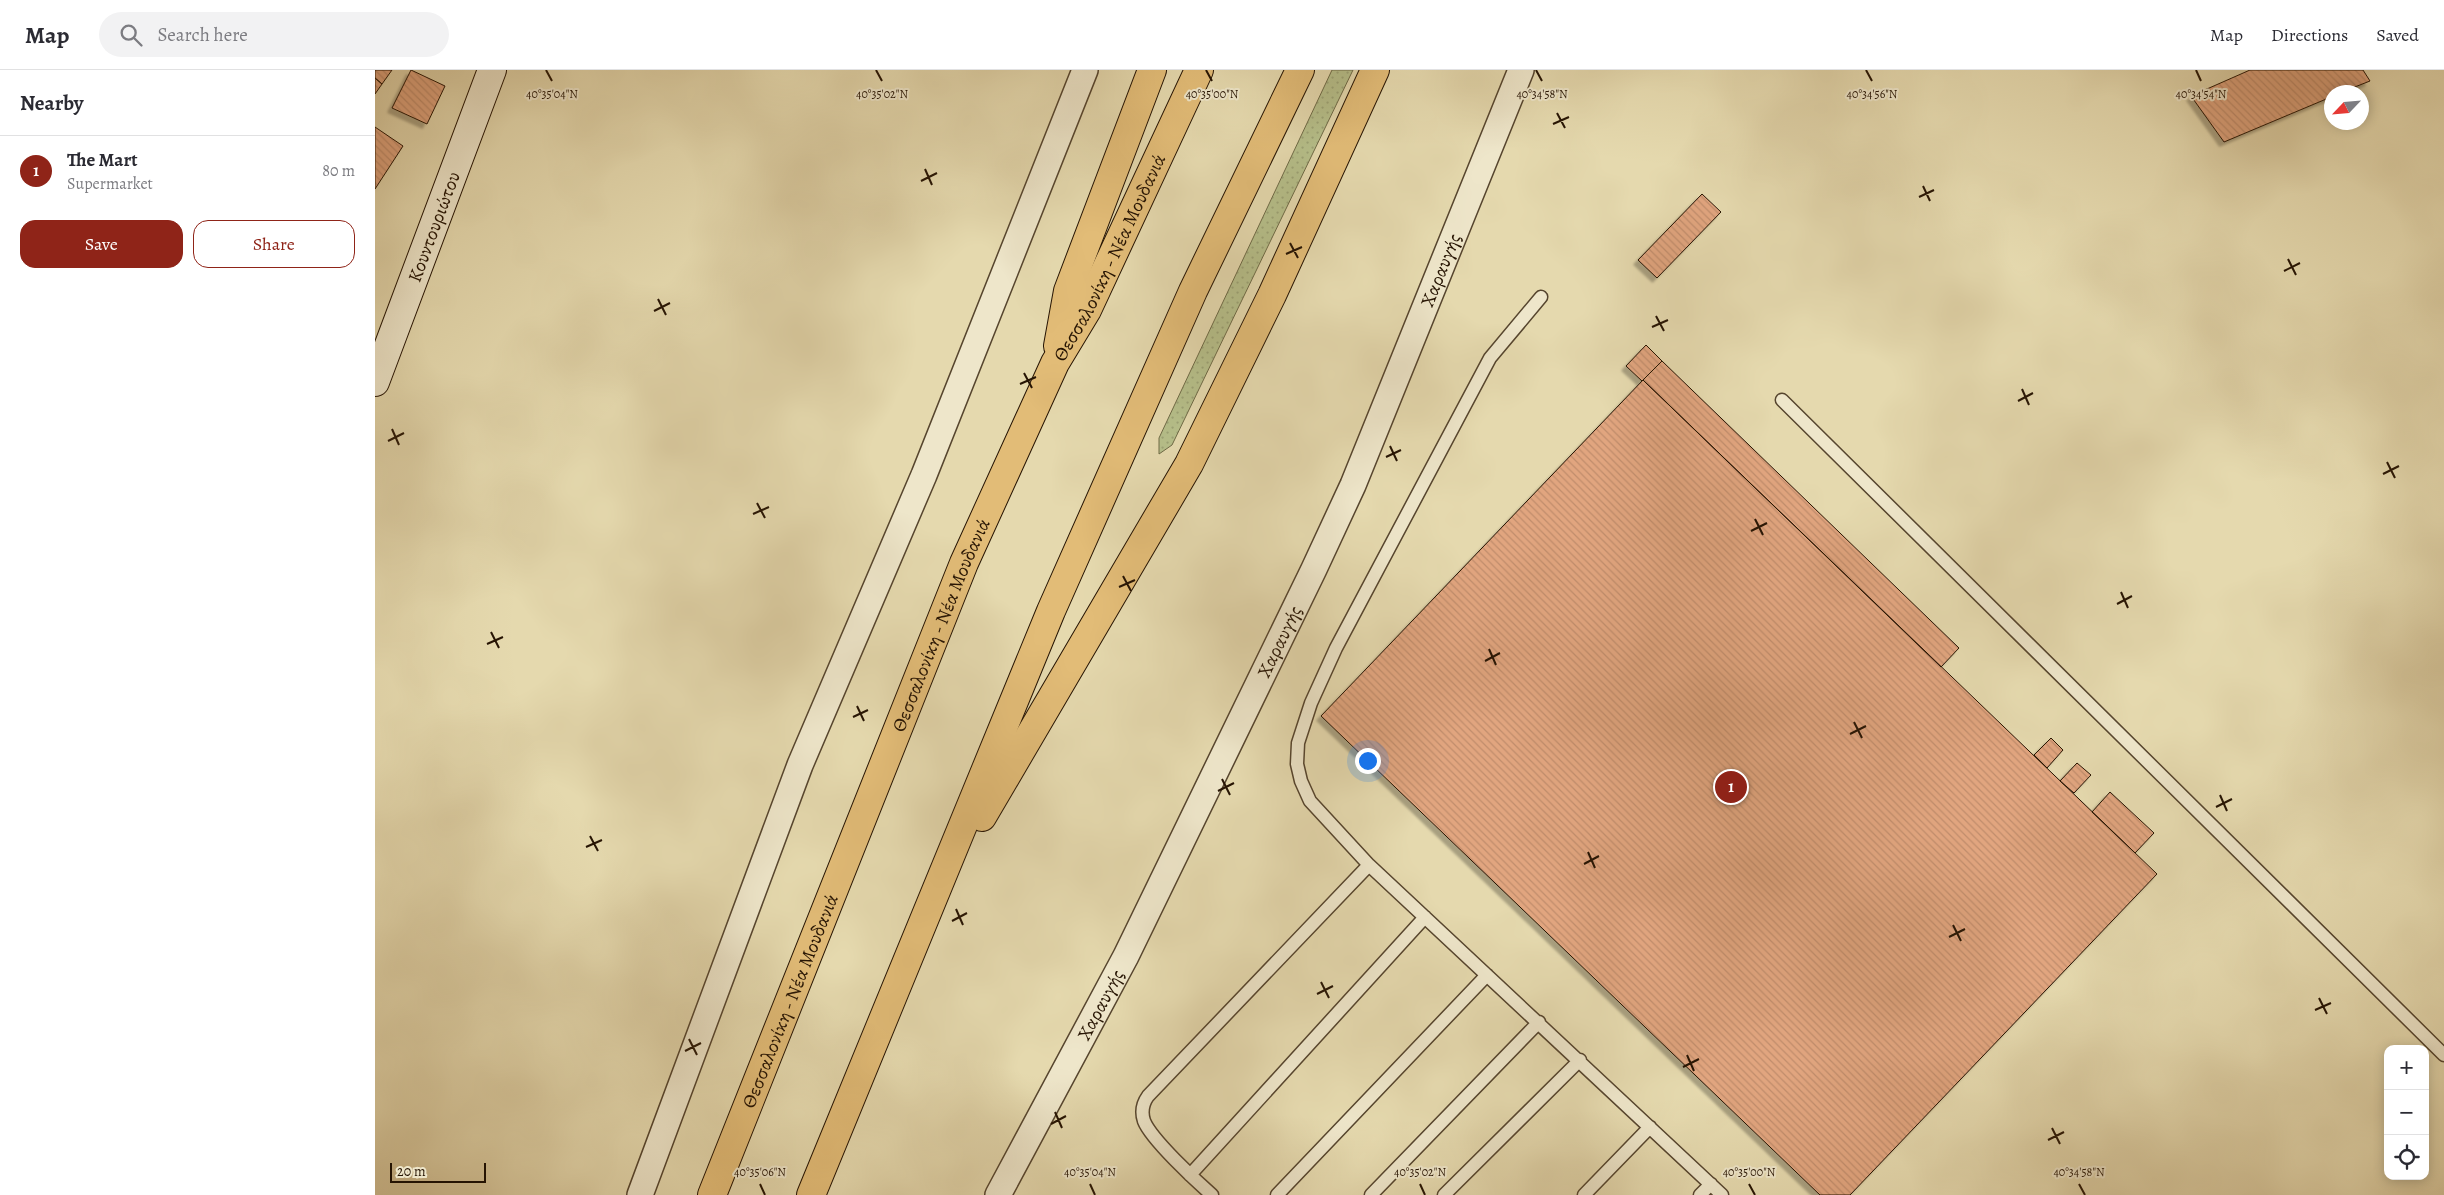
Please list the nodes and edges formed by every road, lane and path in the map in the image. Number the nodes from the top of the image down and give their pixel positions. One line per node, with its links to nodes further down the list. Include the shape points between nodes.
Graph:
1 (492, 70): 10 (street, Κουντουριώτου)
2 (1085, 70): 23 (street, via 924,475 800,765)
3 (1152, 70): 9 (highway, via 1068,291)
4 (1199, 70): 9 (highway, Θεσσαλονίκη - Νέα Μουδανιά, via 1087,310)
5 (1300, 70): 13 (highway, via 1193,291 1051,611)
6 (1375, 70): 13 (highway, via 1268,304 1189,464)
7 (1521, 70): 26 (street, Χαραυγής, via 1353,485 1322,552 1126,956)
8 (1541, 297): 12 (lane, via 1490,358 1336,648 1298,743 1297,764 1310,801)
9 (1055, 363): 24 (highway, Θεσσαλονίκη - Νέα Μουδανιά, via 964,563)
10 (375, 382)
11 (1782, 400): 17 (lane)
12 (1369, 865): 14 (lane); 20 (lane, via 1148,1096 1142,1114 1145,1123)
13 (933, 900): 25 (highway)
14 (1425, 917): 15 (lane); 20 (lane)
15 (1487, 975): 16 (lane); 28 (lane)
16 (1539, 1022): 18 (lane); 29 (lane)
17 (2444, 1055)
18 (1580, 1060): 19 (lane); 22 (lane)
19 (1650, 1128): 21 (lane); 30 (lane)
20 (1189, 1175): 27 (lane)
21 (1711, 1184): 31 (lane); 32 (lane)
22 (1448, 1194)
23 (640, 1195)
24 (712, 1195)
25 (811, 1195)
26 (998, 1195)
27 (1211, 1195)
28 (1277, 1195)
29 (1371, 1195)
30 (1584, 1195)
31 (1700, 1195)
32 (1722, 1195)

